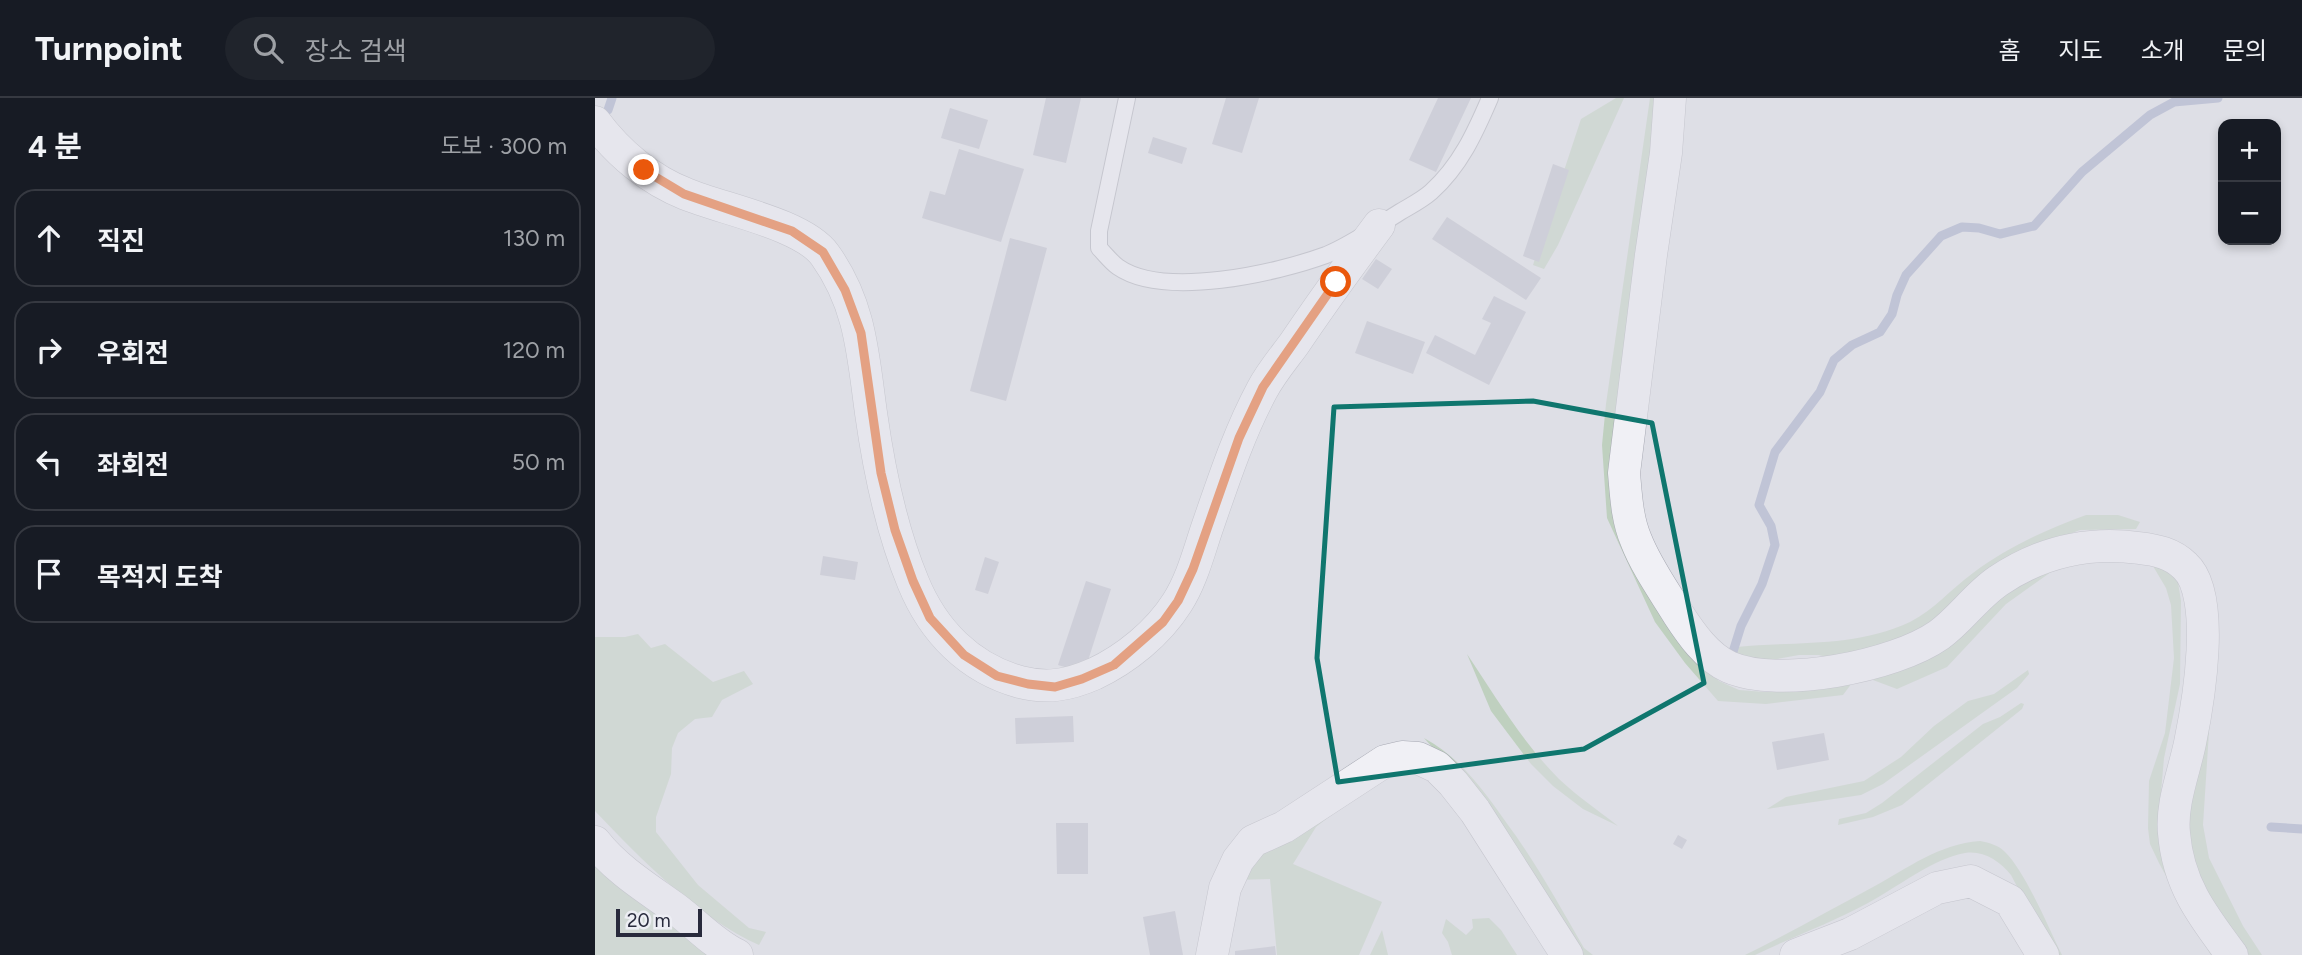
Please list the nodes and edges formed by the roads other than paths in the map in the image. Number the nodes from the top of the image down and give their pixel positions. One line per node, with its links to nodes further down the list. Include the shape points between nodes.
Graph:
1 (1127, 98): 5 (lane, via 1099,232 1099,248 1119,268 1151,280 1226,279 1278,270 1328,254)
2 (1490, 98): 5 (lane, via 1455,166 1429,193)
3 (1670, 98): 12 (street, via 1624,472 1636,541 1682,619 1703,649 1729,667 1799,676 1849,669 1938,636 1997,582 2044,557 2110,544 2161,550 2187,566 2199,589 2203,641 2198,695 2173,830 2177,860 2192,899)
4 (595, 122): 5 (street, via 613,146 684,194 792,231 823,252 845,290 861,333 881,473 895,530 930,618 964,655 997,676 1028,684 1055,687 1114,665 1170,612 1193,569 1239,438 1263,387)
5 (1379, 225)
6 (595, 842): 7 (street, via 617,866)
7 (737, 955)
8 (1212, 955): 9 (street, via 1225,888 1253,841 1284,827 1385,761 1402,757 1437,767 1453,783)
9 (1567, 955)
10 (1796, 955): 11 (street, via 1850,934 1937,888 1971,881 2010,901)
11 (2043, 955)
12 (2232, 955)

